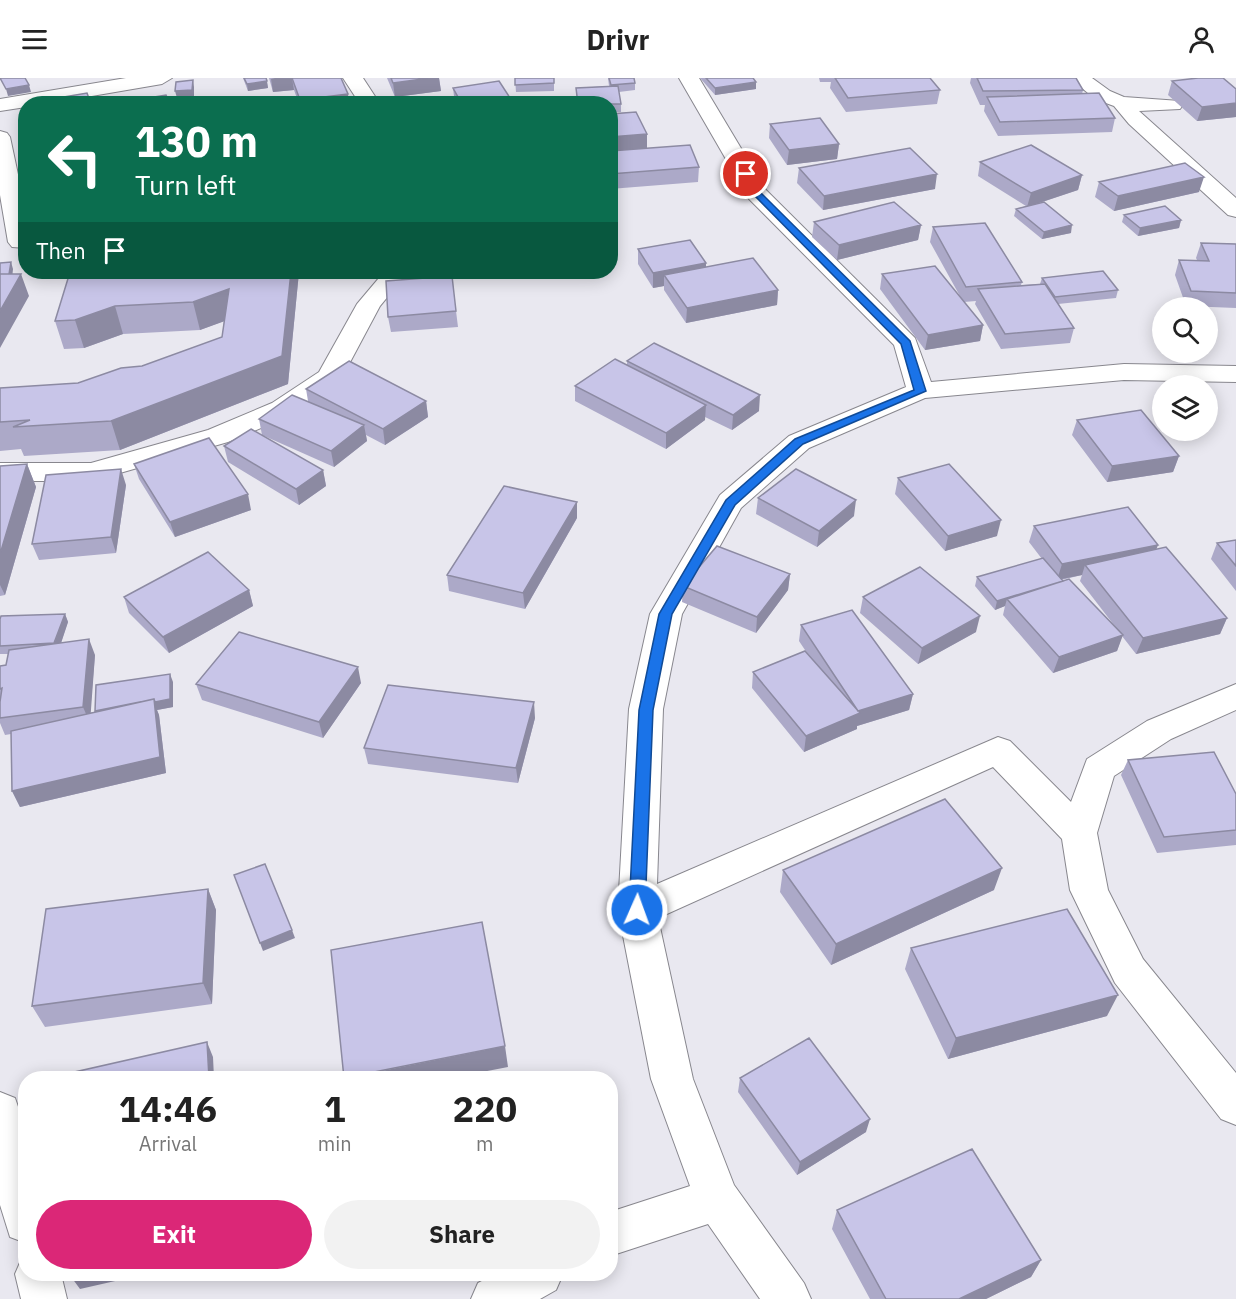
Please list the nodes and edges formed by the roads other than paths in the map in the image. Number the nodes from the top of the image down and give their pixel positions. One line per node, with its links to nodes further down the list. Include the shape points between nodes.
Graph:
1 (162, 78): 5 (street)
2 (353, 78): 6 (street)
3 (689, 78): 18 (street, via 757,194 906,343)
4 (1080, 78): 8 (street, via 1105,99)
5 (54, 96)
6 (365, 96)
7 (18, 102): 9 (street)
8 (1122, 104): 10 (street); 13 (street)
9 (0, 105)
10 (1173, 105)
11 (0, 137): 15 (street)
12 (1236, 186): 13 (street)
13 (1214, 188): 14 (street)
14 (1236, 210)
15 (18, 232)
16 (390, 279): 19 (street, via 369,304 330,377 282,409 218,436 92,472)
17 (1236, 374): 18 (street, via 1124,372)
18 (920, 391): 22 (street, via 799,442 730,502 666,614 646,710)
19 (0, 472)
20 (1236, 696): 21 (street, via 1159,730 1098,768)
21 (1079, 833): 22 (street, via 998,750); 23 (street, via 1089,890 1129,971)
22 (637, 910): 26 (street, via 672,1079)
23 (1236, 1105)
24 (0, 1112): 25 (street)
25 (18, 1187)
26 (717, 1199): 27 (street); 32 (street)
27 (618, 1231)
28 (40, 1281): 30 (street)
29 (527, 1281): 31 (street)
30 (44, 1299)
31 (494, 1299)
32 (788, 1299)

